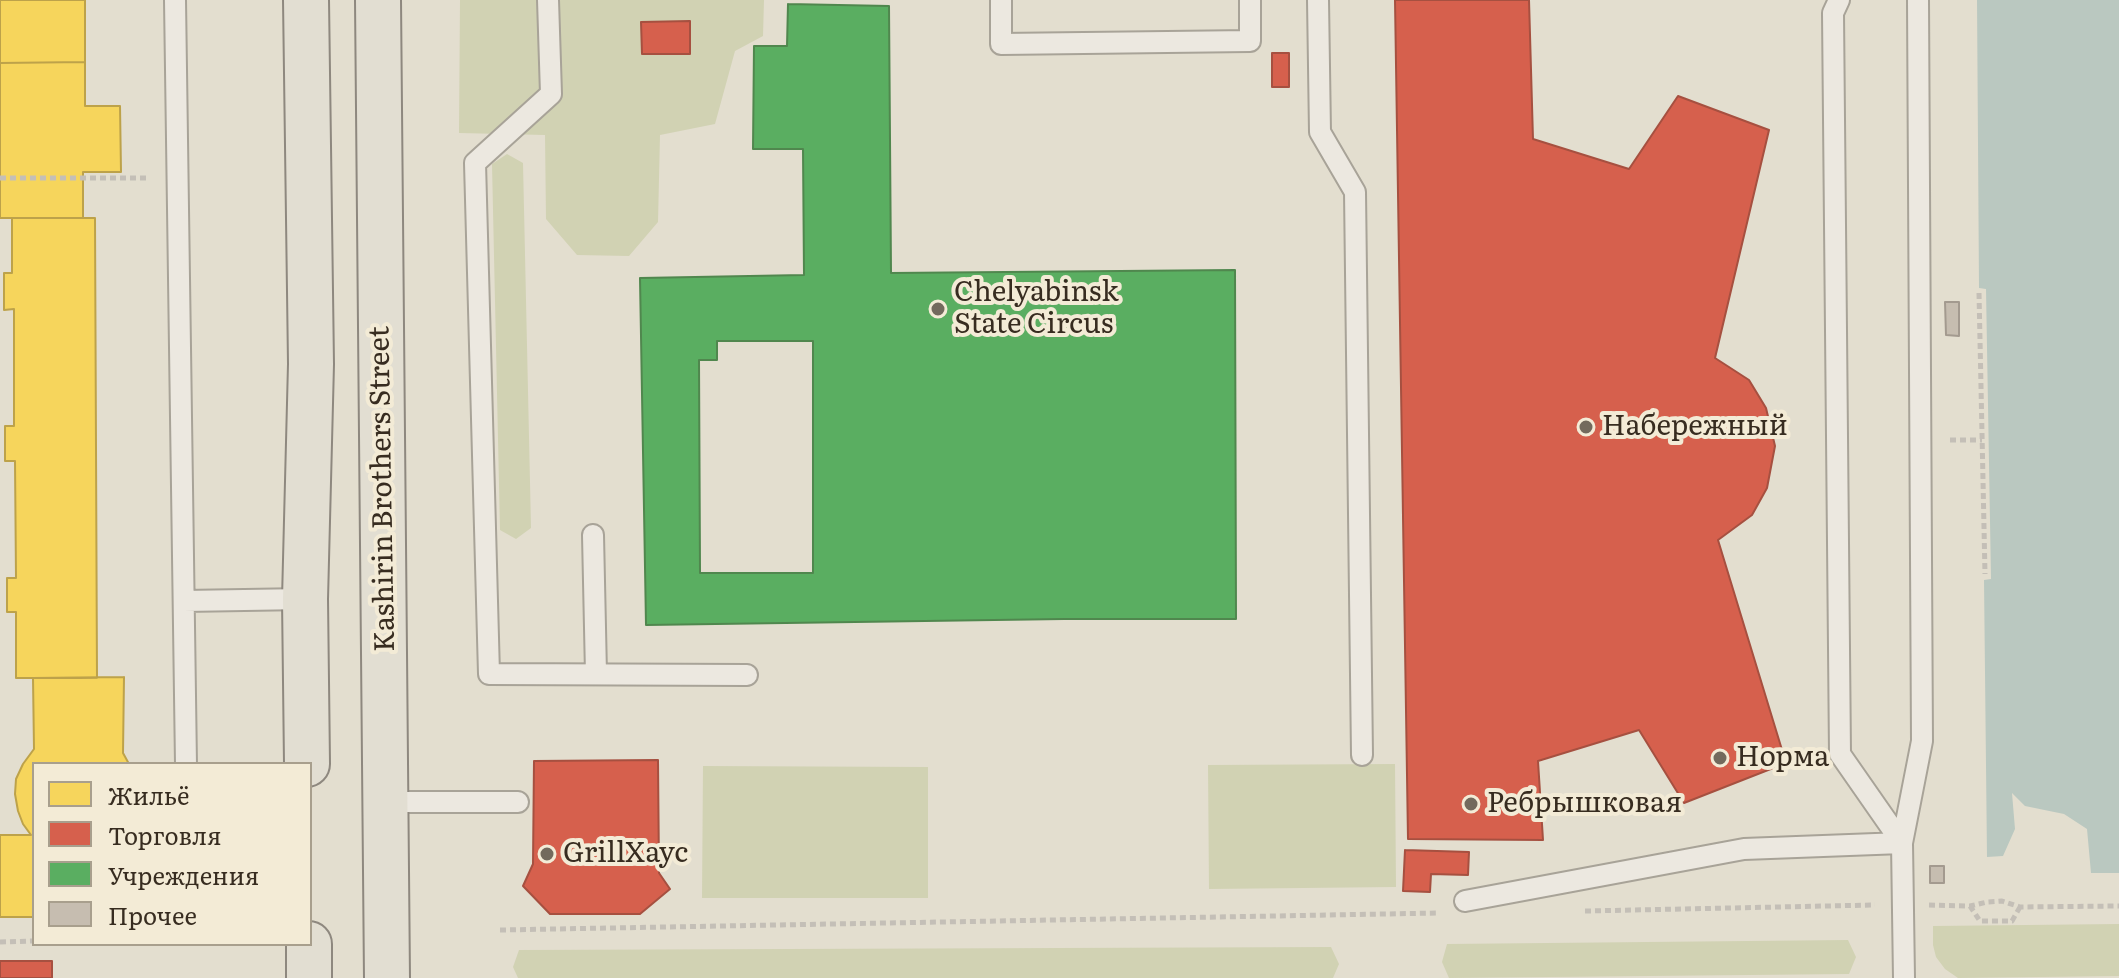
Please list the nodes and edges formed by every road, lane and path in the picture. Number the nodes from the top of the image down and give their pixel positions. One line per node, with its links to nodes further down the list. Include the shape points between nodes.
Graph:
1 (175, 0): 10 (lane)
2 (378, 0): 24 (main road, Kashirin Brothers Street)
3 (548, 0): 19 (lane, via 551,94 475,163 489,674)
4 (1001, 0): 5 (lane, via 1001,44 1250,41)
5 (1250, 0)
6 (1318, 0): 21 (lane, via 1320,132 1355,192)
7 (1839, 0): 26 (lane, via 1833,13 1840,754)
8 (1918, 0): 26 (lane, via 1922,741)
9 (304, 4): 17 (main road, via 311,364)
10 (178, 177): 11 (path); 18 (lane)
11 (0, 178)
12 (1979, 293): 14 (path)
13 (1962, 440): 14 (path)
14 (1982, 440): 16 (path)
15 (593, 535): 19 (lane)
16 (1985, 574)
17 (305, 599): 18 (lane); 23 (main road)
18 (184, 601): 22 (lane)
19 (596, 674): 20 (lane)
20 (747, 675)
21 (1362, 755)
22 (186, 762)
23 (307, 762)
24 (386, 802): 25 (lane); 39 (main road, Kashirin Brothers Street)
25 (518, 802)
26 (1902, 843): 27 (lane, via 1744,849); 28 (lane)
27 (1465, 901)
28 (1901, 905): 29 (path); 32 (path); 40 (lane)
29 (1970, 906): 31 (path, via 2002,901); 31 (path, via 1980,921 2012,921)
30 (2119, 906): 31 (path)
31 (2020, 907)
32 (1583, 911)
33 (1439, 913): 34 (path)
34 (500, 930)
35 (32, 941): 36 (path)
36 (0, 942)
37 (309, 946): 38 (main road)
38 (309, 978)
39 (387, 978)
40 (1904, 978)

